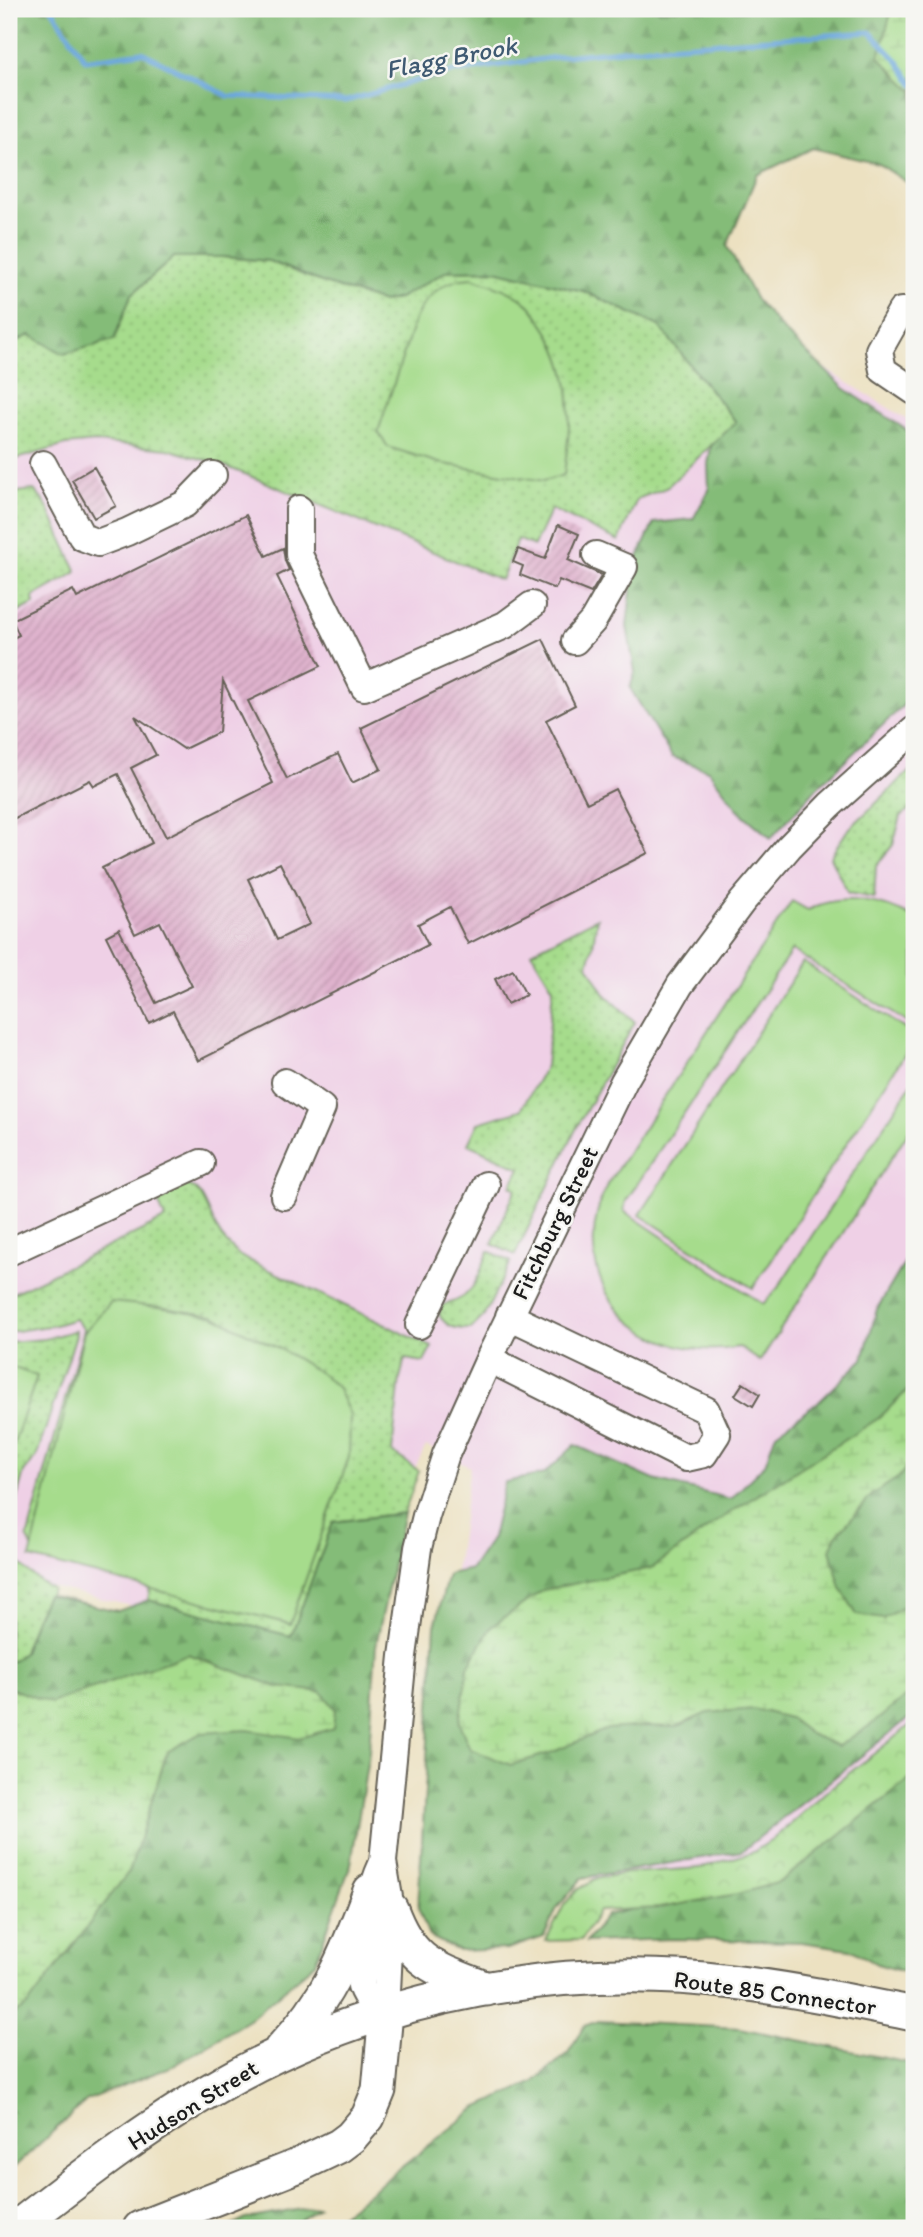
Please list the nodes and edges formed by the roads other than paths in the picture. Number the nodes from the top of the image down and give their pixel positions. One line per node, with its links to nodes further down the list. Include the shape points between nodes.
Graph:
1 (914, 311): 2 (street, via 901,311 879,350 883,370)
2 (914, 391)
3 (43, 464): 4 (street, via 82,537 98,543 185,504)
4 (213, 475)
5 (299, 509): 7 (street, via 299,555 364,687 505,625)
6 (596, 555): 8 (street, via 624,567 593,621)
7 (532, 605)
8 (575, 640)
9 (914, 730): 15 (street, Fitchburg Street, via 789,847 693,966 624,1081)
10 (285, 1082): 13 (street, via 322,1108)
11 (201, 1163): 14 (street)
12 (486, 1185): 16 (street)
13 (284, 1196)
14 (9, 1252)
15 (509, 1317): 17 (street, Fitchburg Street); 17 (street, via 706,1410 717,1434 704,1454 686,1458)
16 (419, 1325)
17 (489, 1359): 18 (street, Fitchburg Street, via 446,1454 418,1548 404,1643)
18 (382, 1888): 19 (main road, via 405,1941 422,1961); 20 (street); 22 (main road, via 333,1981)
19 (487, 1989): 20 (main road, Route 85 Connector); 21 (main road, Route 85 Connector, via 628,1976 701,1979)
20 (386, 2012): 22 (main road, Hudson Street); 24 (main road, via 379,2090 368,2117 351,2137 297,2166)
21 (914, 2014)
22 (274, 2056): 23 (main road, Hudson Street, via 171,2114)
23 (16, 2228)
24 (140, 2228)

